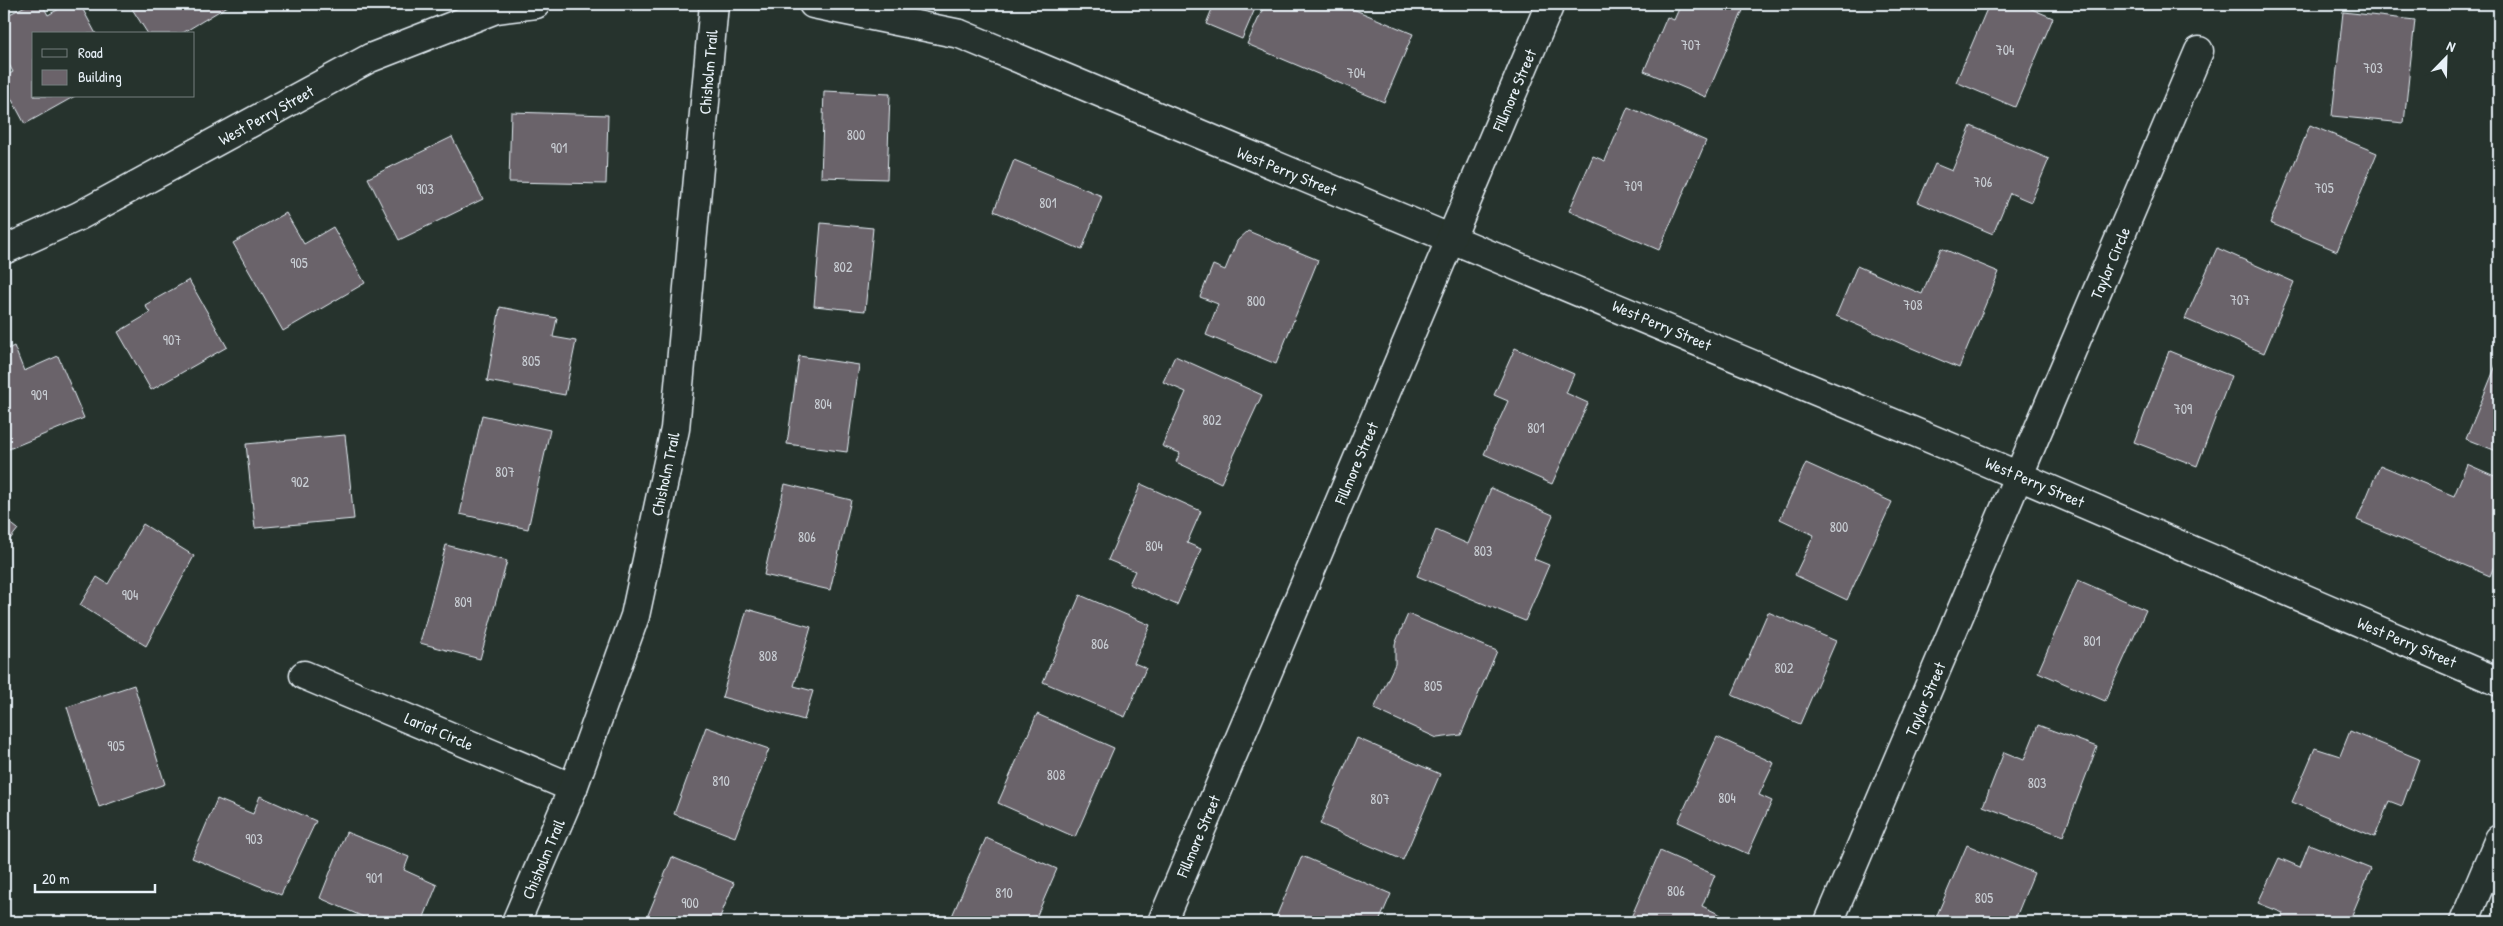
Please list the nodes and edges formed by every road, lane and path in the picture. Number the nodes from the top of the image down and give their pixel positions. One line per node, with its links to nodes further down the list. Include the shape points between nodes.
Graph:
1 (536, 4): 7 (street, West Perry Street, via 496,9 370,58 79,216)
2 (714, 4): 11 (street, Chisholm Trail, via 675,429 635,616)
3 (812, 4): 6 (street, West Perry Street, via 960,34)
4 (1550, 4): 6 (street, Fillmore Street)
5 (2200, 51): 8 (street, Taylor Circle)
6 (1451, 237): 8 (street, West Perry Street); 14 (street, Fillmore Street)
7 (4, 250)
8 (2020, 476): 10 (street, West Perry Street); 15 (street, Taylor Street)
9 (304, 675): 11 (street, Lariat Circle)
10 (2499, 682)
11 (573, 788): 13 (street, Chisholm Trail)
12 (2499, 839): 16 (street)
13 (516, 922)
14 (1162, 922)
15 (1829, 922)
16 (2464, 922)

